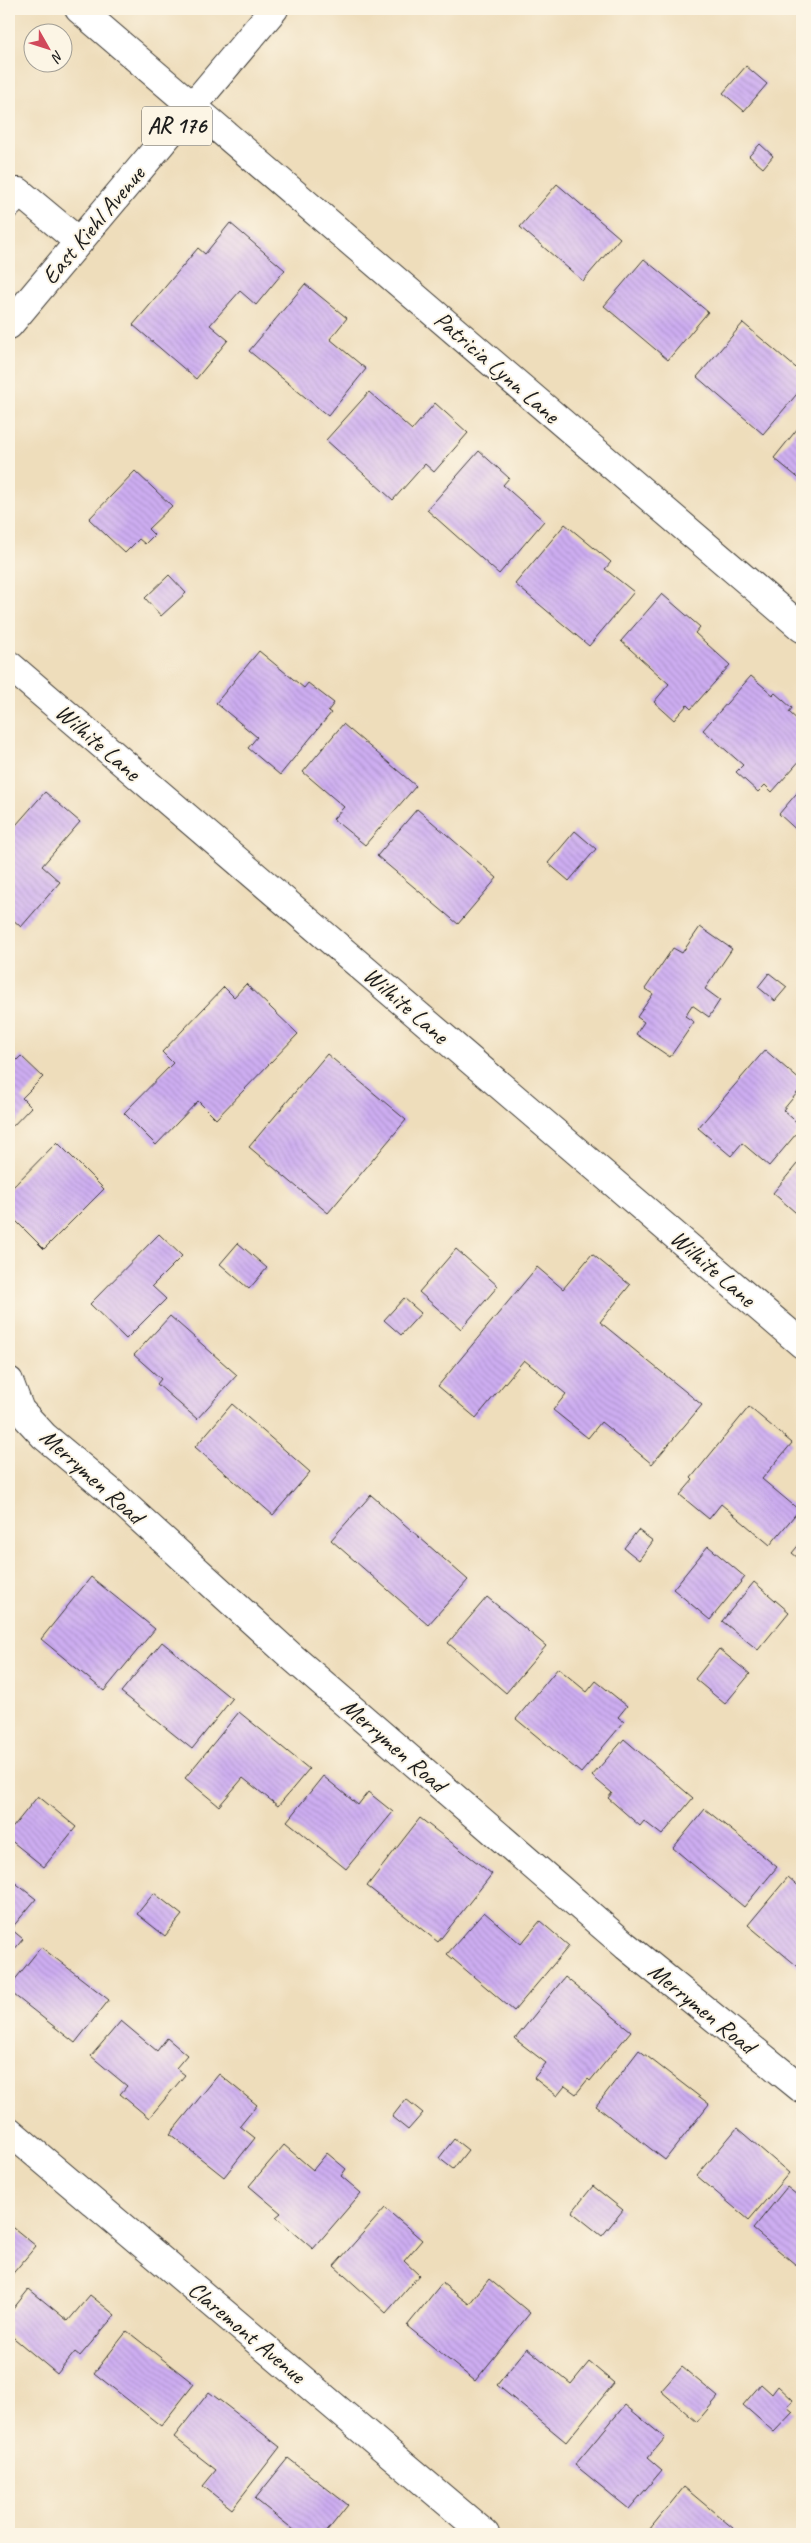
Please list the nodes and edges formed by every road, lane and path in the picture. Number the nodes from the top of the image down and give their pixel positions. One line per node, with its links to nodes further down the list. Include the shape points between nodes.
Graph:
1 (79, 9): 3 (street, Patricia Lynn Lane)
2 (274, 9): 3 (street, East Kiehl Avenue / AR 176)
3 (194, 105): 5 (street, East Kiehl Avenue / AR 176); 7 (street, Patricia Lynn Lane)
4 (9, 204): 5 (street, via 19,192)
5 (79, 242): 6 (street, East Kiehl Avenue / AR 176)
6 (12, 316)
7 (802, 628)
8 (9, 666): 9 (street, Wilhite Lane)
9 (802, 1344)
10 (9, 1381): 11 (street, Merrymen Road, via 20,1410 44,1436 111,1492 292,1657 626,1946)
11 (802, 2089)
12 (9, 2130): 13 (street, Claremont Avenue)
13 (485, 2534)

